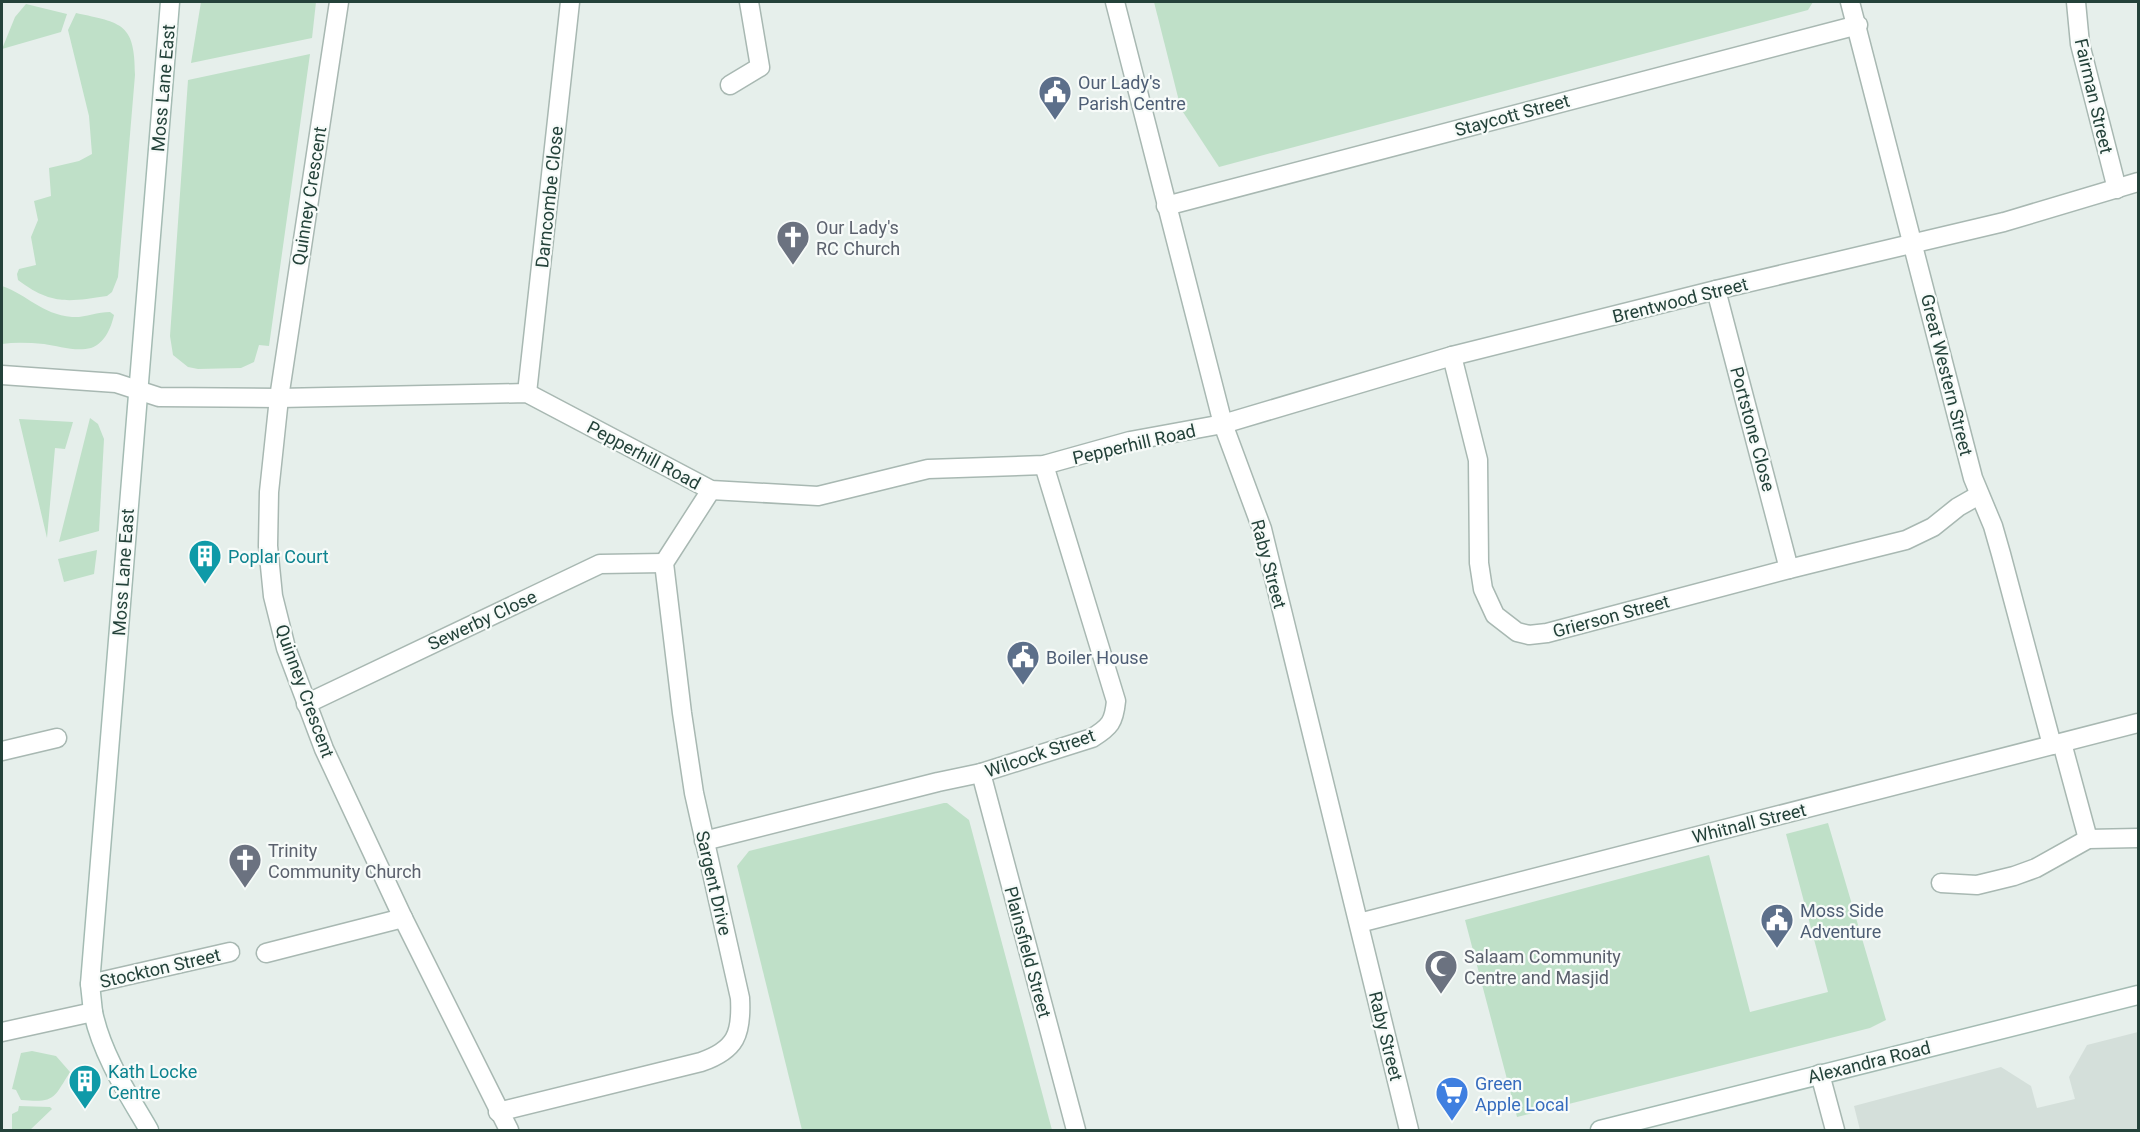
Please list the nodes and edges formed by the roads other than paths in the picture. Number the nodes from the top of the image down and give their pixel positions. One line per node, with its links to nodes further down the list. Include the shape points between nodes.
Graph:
1 (170, 2): 17 (street, Moss Lane East)
2 (339, 2): 19 (street, Quinney Crescent)
3 (570, 2): 18 (street, Darncombe Close)
4 (749, 2): 9 (street, via 760,67)
5 (1115, 2): 12 (street, Raby Street)
6 (1850, 2): 8 (street, Great Western Street)
7 (2076, 2): 11 (street, Fairman Street, via 2080,44)
8 (1858, 25): 12 (street, Staycott Street); 13 (street, Great Western Street)
9 (730, 85)
10 (2139, 182): 11 (street, Brentwood Street)
11 (2117, 189): 13 (street, Brentwood Street)
12 (1167, 206): 20 (street, Raby Street)
13 (1913, 243): 14 (street, Brentwood Street); 23 (street, Great Western Street)
14 (1716, 290): 15 (street, Brentwood Street); 25 (street, Portstone Close)
15 (1452, 356): 20 (street, Brentwood Street); 25 (street, Grierson Street, via 1478,460 1483,589 1495,615 1517,632 1547,633)
16 (2, 375): 17 (street, Pepperhill Road, via 116,383)
17 (137, 390): 19 (street, Pepperhill Road, via 159,397); 40 (street, Moss Lane East)
18 (527, 393): 19 (street, Pepperhill Road); 22 (street, Pepperhill Road)
19 (279, 398): 26 (street, Quinney Crescent, via 269,492 268,546 273,596)
20 (1223, 424): 21 (street, Pepperhill Road, via 1130,441); 37 (street, Raby Street, via 1262,529)
21 (1044, 465): 22 (street, Pepperhill Road, via 928,470 818,496); 31 (street, Wilcock Street, via 1116,701 1114,716 1106,730 1092,738)
22 (711, 490): 24 (street)
23 (1979, 495): 25 (street, Grierson Street, via 1906,540); 29 (street, Great Western Street, via 1993,526)
24 (664, 562): 26 (street, Sewerby Close, via 600,564); 34 (street, Sargent Drive, via 683,724)
25 (1789, 568)
26 (306, 704): 36 (street, Quinney Crescent)
27 (2139, 723): 29 (street, Whitnall Street)
28 (57, 738): 30 (street)
29 (2057, 744): 33 (street, Great Western Street); 37 (street, Whitnall Street)
30 (2, 751)
31 (981, 773): 34 (street, Wilcock Street); 48 (street, Plainsfield Street)
32 (2139, 838): 33 (street)
33 (2088, 839): 35 (street, via 2014,876 1977,885)
34 (704, 841): 45 (street, Sargent Drive, via 740,998 738,1036 716,1057 701,1062)
35 (1941, 883)
36 (402, 918): 39 (street); 45 (street, Quinney Crescent)
37 (1359, 923): 49 (street, Raby Street)
38 (230, 951): 40 (street, Stockton Street)
39 (266, 953)
40 (90, 984): 42 (street, Moss Lane East)
41 (2139, 995): 44 (street, Alexandra Road)
42 (93, 1012): 43 (street); 46 (street, Moss Lane East, via 110,1058)
43 (2, 1032)
44 (1820, 1074): 50 (street, Alexandra Road); 51 (street)
45 (498, 1112): 47 (street, Quinney Crescent)
46 (149, 1131)
47 (509, 1131)
48 (1076, 1131)
49 (1409, 1131)
50 (1600, 1131)
51 (1835, 1131)

